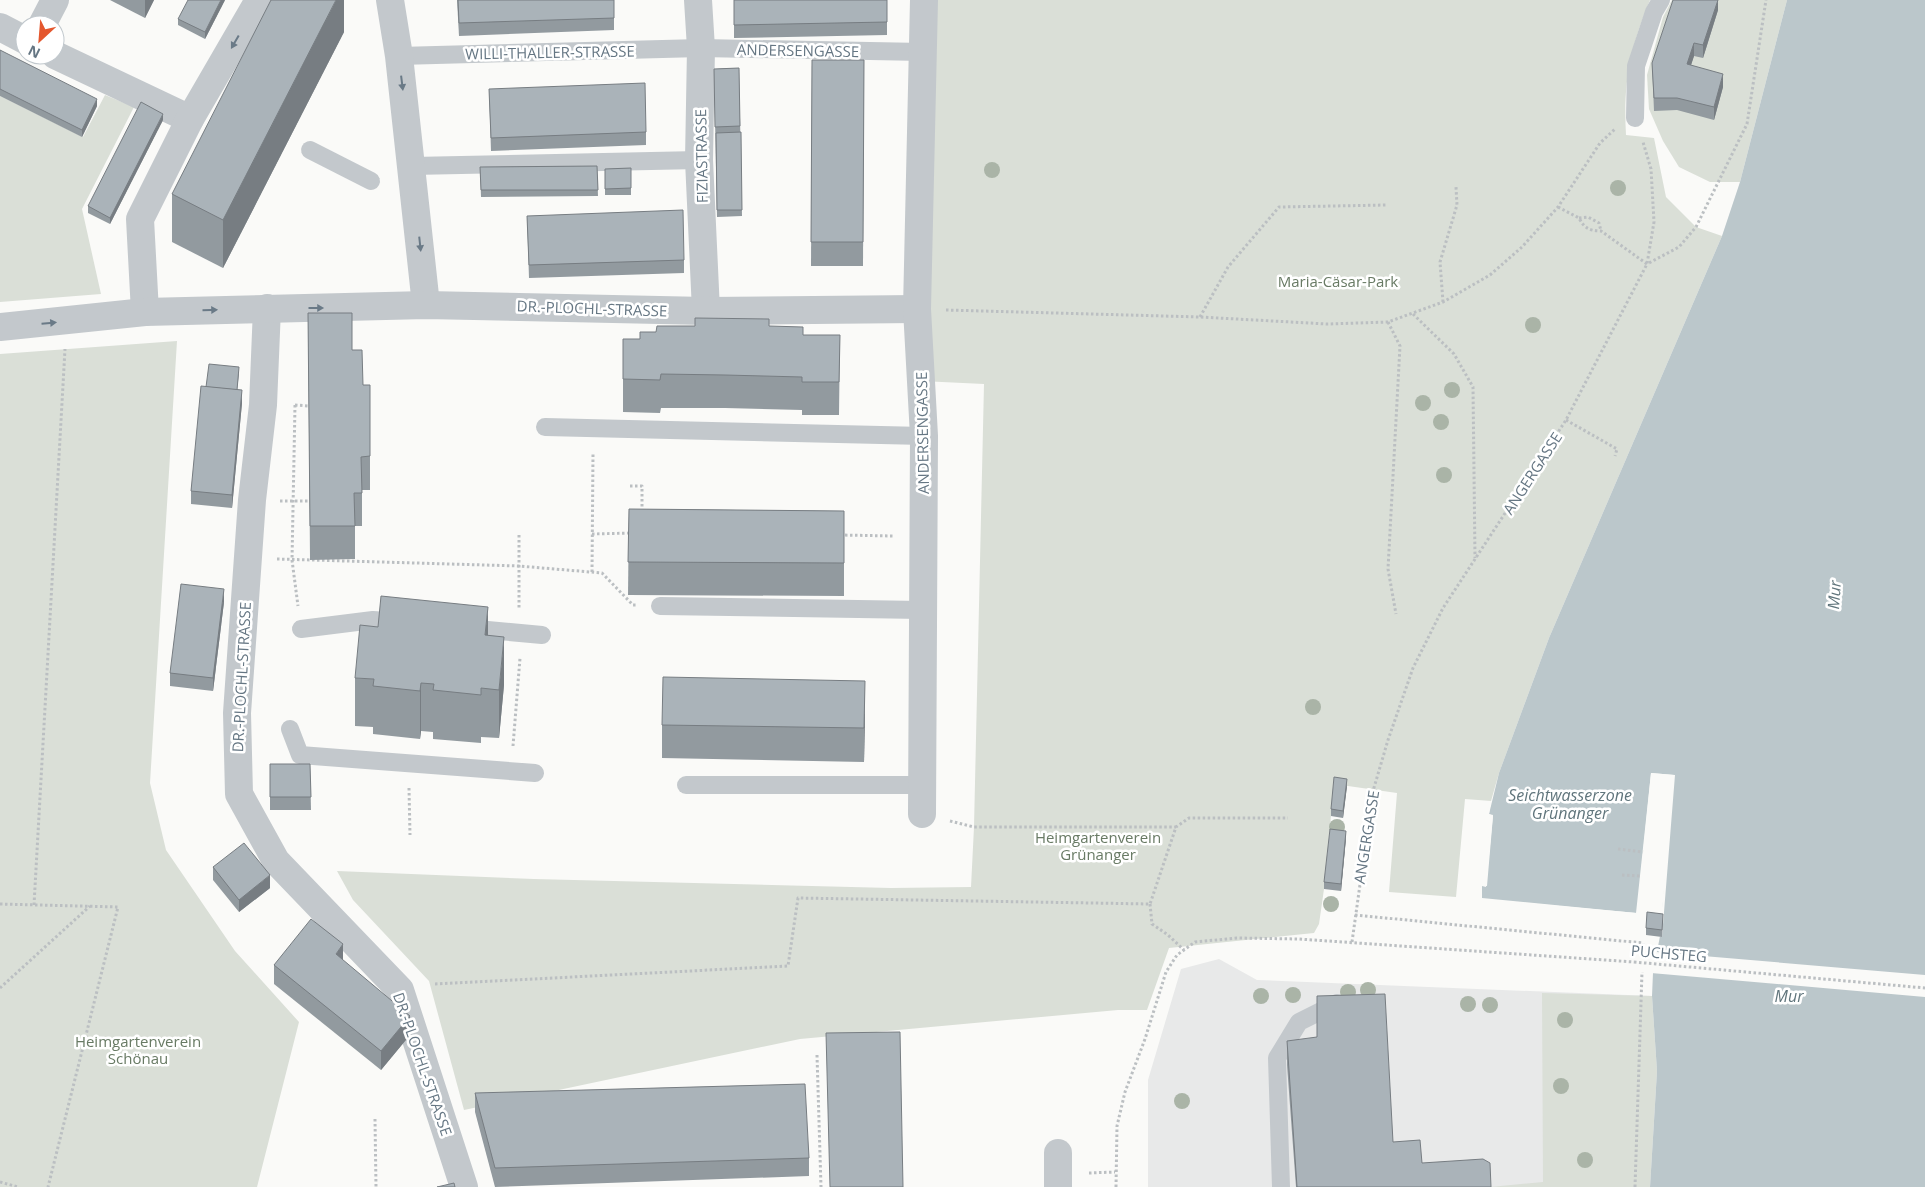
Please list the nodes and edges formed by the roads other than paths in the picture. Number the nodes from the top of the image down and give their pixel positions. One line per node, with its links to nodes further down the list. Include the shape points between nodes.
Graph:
1 (55, 0): 7 (street)
2 (259, 0): 15 (street, one-way to 15)
3 (390, 0): 12 (street)
4 (698, 0): 10 (street, FIZIASTRASSE)
5 (924, 0): 11 (street, ANDERSENGASSE)
6 (1661, 0): 14 (lane, via 1636,66)
7 (47, 15)
8 (0, 27): 9 (street)
9 (15, 35)
10 (701, 48): 11 (lane, ANDERSENGASSE); 12 (lane, WILLI-THALLER-STRASSE); 17 (street, FIZIASTRASSE)
11 (924, 52): 22 (street, ANDERSENGASSE)
12 (399, 56): 18 (street, one-way to 18)
13 (65, 60): 15 (street)
14 (1635, 118)
15 (187, 125): 24 (street, via 140,218)
16 (310, 150): 19 (lane)
17 (699, 160): 18 (lane); 23 (street, FIZIASTRASSE)
18 (412, 166): 20 (street, one-way to 20)
19 (371, 181)
20 (426, 305): 21 (street, DR.-PLOCHL-STRASSE, one-way to 20); 23 (street, DR.-PLOCHL-STRASSE)
21 (267, 308): 24 (street, DR.-PLOCHL-STRASSE, one-way to 21); 41 (street, DR.-PLOCHL-STRASSE, via 263,405 252,500 237,713 239,794 276,862 400,990)
22 (918, 309): 23 (street, DR.-PLOCHL-STRASSE); 27 (street, ANDERSENGASSE)
23 (706, 311)
24 (145, 312): 25 (street, DR.-PLOCHL-STRASSE, one-way to 24)
25 (0, 327)
26 (545, 427): 27 (lane)
27 (924, 436): 29 (street, ANDERSENGASSE)
28 (660, 606): 29 (lane)
29 (922, 610): 37 (street, ANDERSENGASSE)
30 (422, 624): 32 (lane, via 373,620)
31 (451, 627): 33 (lane)
32 (301, 629)
33 (542, 635)
34 (290, 729): 35 (lane, via 300,754)
35 (535, 773)
36 (686, 785): 37 (lane)
37 (922, 785): 38 (street, ANDERSENGASSE)
38 (922, 814)
39 (1355, 1003): 43 (lane, via 1336,1003 1299,1022 1277,1058)
40 (1058, 1153): 42 (street)
41 (464, 1187)
42 (1058, 1187)
43 (1280, 1187)

